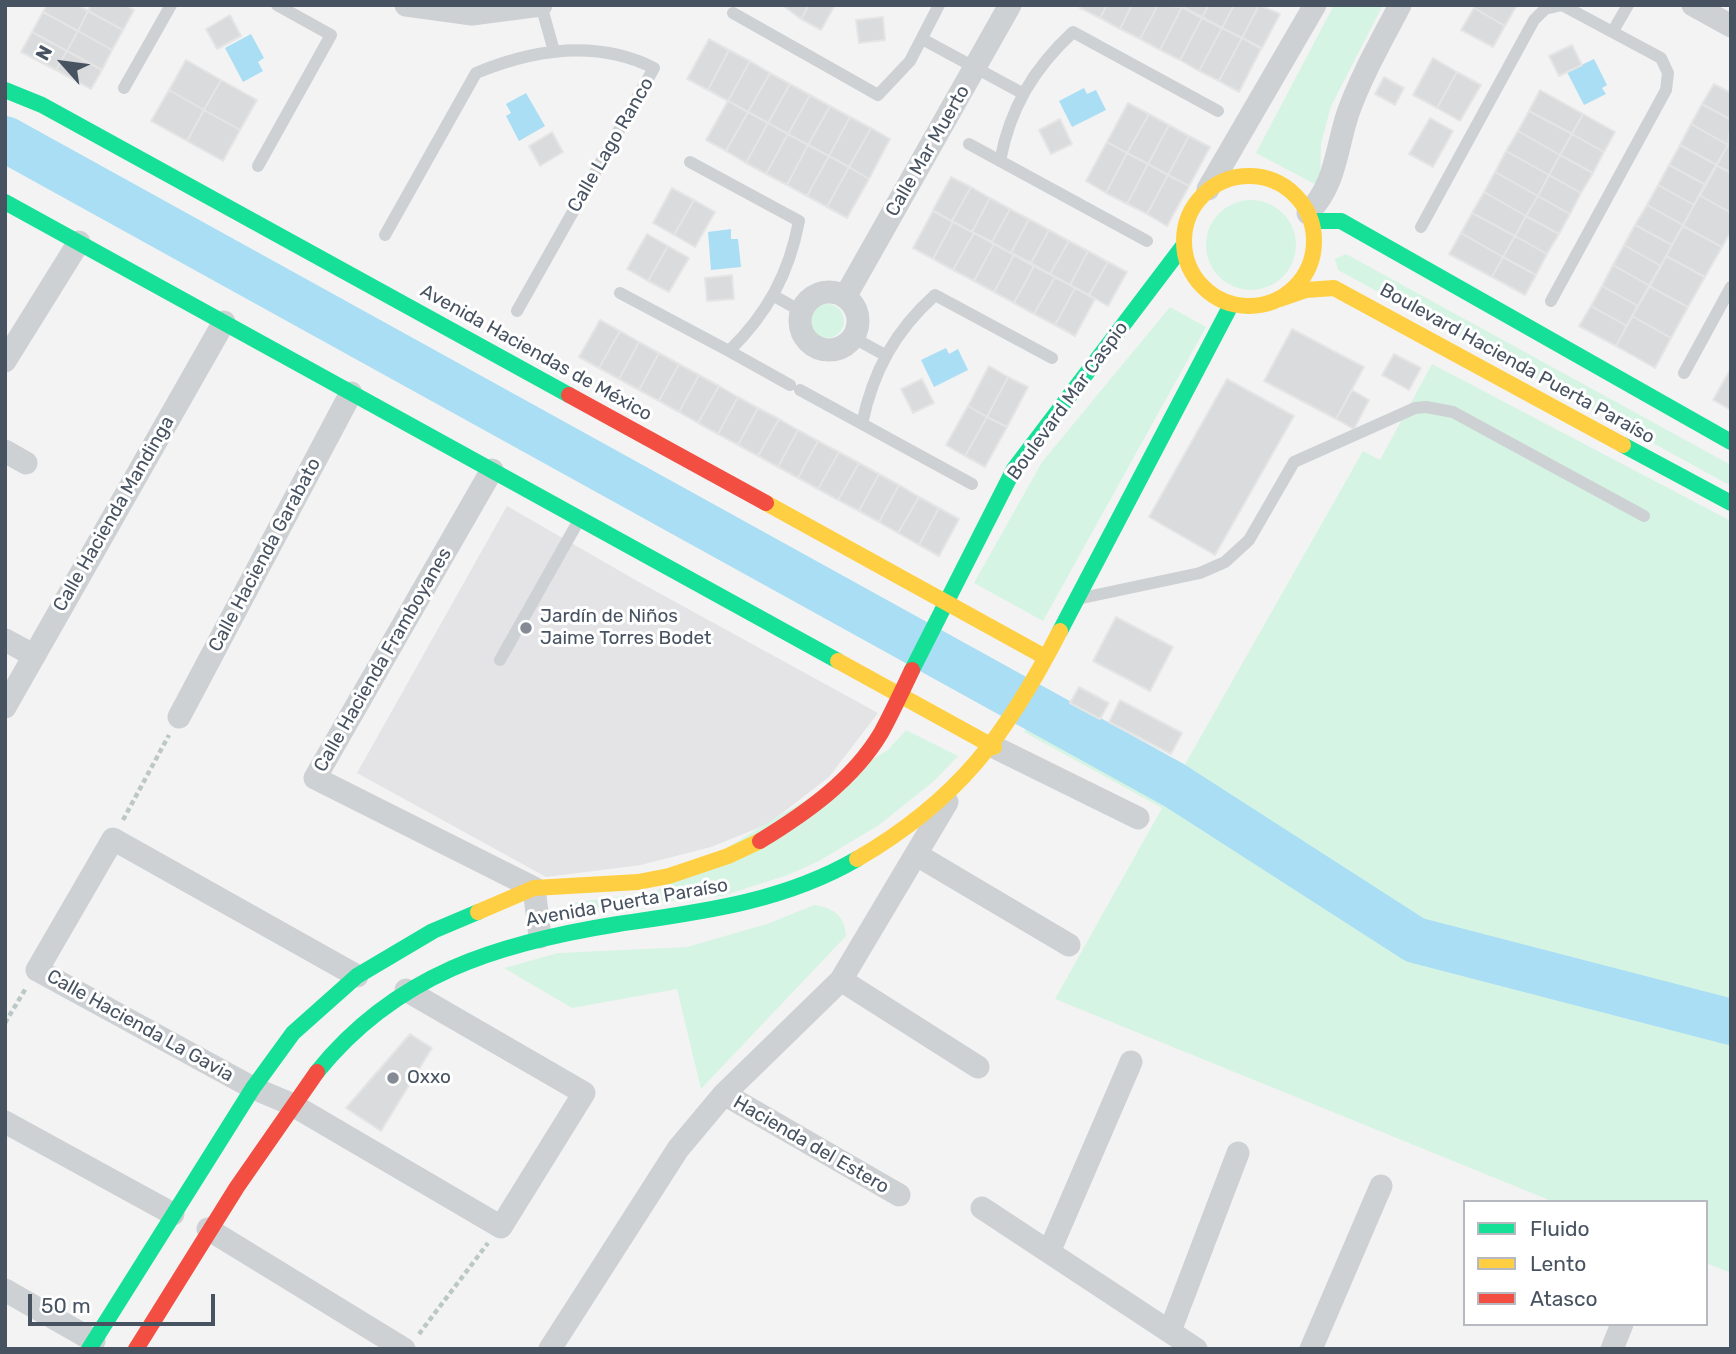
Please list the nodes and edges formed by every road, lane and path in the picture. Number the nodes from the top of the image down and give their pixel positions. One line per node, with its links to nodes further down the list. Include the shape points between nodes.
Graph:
1 (171, 5): 17 (lane)
2 (277, 5): 24 (lane, via 331,35)
3 (406, 5): 4 (street, via 472,13)
4 (541, 5): 15 (lane)
5 (939, 5): 14 (lane)
6 (1010, 5): 16 (street, Calle Mar Muerto)
7 (1315, 5): 25 (street)
8 (1400, 5): 27 (street, via 1348,113 1336,163)
9 (1628, 5): 13 (lane)
10 (1693, 5): 12 (street)
11 (733, 13): 14 (lane, via 878,95)
12 (1731, 26)
13 (1613, 31): 28 (lane, via 1562,5 1539,14); 38 (lane, via 1661,58 1668,82)
14 (924, 40): 16 (lane)
15 (554, 51): 29 (lane, Calle Lago Ranco, via 476,73); 40 (lane, Calle Lago Ranco, via 607,51 654,68)
16 (975, 68): 19 (lane); 36 (street, Calle Mar Muerto)
17 (124, 88)
18 (5, 90): 60 (street, Avenida Haciendas de México, via 55,112)
19 (1022, 93): 20 (lane, via 1053,50 1073,32); 22 (lane)
20 (1218, 111)
21 (969, 144): 22 (lane)
22 (1000, 161): 30 (lane)
23 (690, 162): 35 (lane, via 799,221)
24 (258, 166)
25 (1209, 189): 27 (street, via 1235,177 1264,177 1290,190); 32 (street, via 1189,214)
26 (5, 202): 31 (street)
27 (1310, 217): 37 (street, via 1314,251 1303,279); 51 (street, Boulevard Hacienda Puerta Paraíso, via 1341,221)
28 (1421, 227)
29 (385, 235)
30 (1147, 241)
31 (79, 242): 42 (street); 47 (street)
32 (1183, 246): 39 (street, via 1191,272 1207,292); 60 (street, Boulevard Mar Caspio, via 1014,469)
33 (1731, 287): 48 (lane)
34 (620, 293): 44 (lane)
35 (774, 296): 41 (lane); 44 (lane)
36 (845, 297): 41 (street, via 822,293); 43 (street, via 858,319)
37 (1280, 299): 39 (street, via 1256,307); 56 (street, Boulevard Hacienda Puerta Paraíso, via 1306,289 1334,288)
38 (1551, 301)
39 (1231, 304): 59 (street)
40 (517, 311)
41 (801, 311): 43 (street, via 801,331 815,347 831,350)
42 (224, 322): 49 (street); 62 (street, Calle Hacienda Mandinga)
43 (852, 337): 45 (lane)
44 (729, 351): 50 (lane)
45 (885, 355): 46 (lane, via 915,312 935,295); 50 (lane)
46 (1052, 358)
47 (5, 361)
48 (1684, 373)
49 (351, 393): 54 (street); 68 (street, Calle Hacienda Garabato)
50 (862, 424): 55 (lane)
51 (1731, 442)
52 (5, 452): 53 (street)
53 (26, 463)
54 (492, 470): 58 (street); 74 (street, Calle Hacienda Framboyanes, via 315,778)
55 (972, 484)
56 (1731, 503)
57 (1644, 516): 59 (lane, via 1453,412 1415,408 1294,462 1249,540 1225,562 1200,573)
58 (580, 519): 64 (lane); 66 (street)
59 (1075, 600): 63 (street)
60 (946, 603): 63 (street, Avenida Haciendas de México); 65 (street, Boulevard Mar Caspio)
61 (5, 640): 62 (street)
62 (33, 655): 67 (street, Calle Hacienda Mandinga)
63 (1045, 657): 69 (street)
64 (500, 660)
65 (909, 677): 66 (street, Avenida Puerta Paraíso)
66 (900, 695): 69 (street); 74 (street, Avenida Puerta Paraíso, via 880,734 851,773 762,840 668,876)
67 (5, 707)
68 (179, 717): 72 (path)
69 (1000, 737): 70 (street, Avenida Puerta Paraíso); 71 (street)
70 (955, 788): 73 (street); 75 (street, Avenida Puerta Paraíso, via 911,824 820,878 751,902)
71 (1138, 818)
72 (113, 839): 77 (street, Calle Hacienda La Gavia); 78 (street)
73 (917, 855): 76 (street); 79 (street)
74 (534, 888): 75 (street); 78 (street, Avenida Puerta Paraíso, via 433,931)
75 (540, 937): 80 (street, Avenida Puerta Paraíso, via 476,956)
76 (1069, 945)
77 (37, 970): 81 (path); 84 (street, Calle Hacienda La Gavia)
78 (357, 976): 84 (street, Avenida Puerta Paraíso, via 293,1033)
79 (841, 980): 83 (street); 85 (street)
80 (406, 990): 86 (street, Avenida Puerta Paraíso, via 348,1035); 93 (street, via 584,1093)
81 (5, 1023)
82 (1131, 1062): 95 (street)
83 (978, 1067)
84 (253, 1088): 86 (street, Calle Hacienda La Gavia); 92 (street, Avenida Puerta Paraíso)
85 (724, 1094): 90 (street, Hacienda del Estero); 102 (street, via 678,1149)
86 (291, 1104): 93 (street, Calle Hacienda La Gavia); 94 (street, Avenida Puerta Paraíso)
87 (5, 1122): 92 (street)
88 (1238, 1153): 98 (street)
89 (1381, 1186): 104 (street)
90 (899, 1195)
91 (982, 1208): 95 (street)
92 (173, 1214): 100 (street, Avenida Puerta Paraíso)
93 (501, 1227): 99 (path)
94 (208, 1229): 99 (street); 101 (street, Avenida Puerta Paraíso)
95 (1049, 1252): 98 (street)
96 (5, 1290): 100 (street)
97 (1621, 1326): 105 (street)
98 (1170, 1331): 103 (street)
99 (410, 1344)
100 (91, 1345)
101 (136, 1349)
102 (550, 1349)
103 (1196, 1349)
104 (1311, 1349)
105 (1612, 1349)

